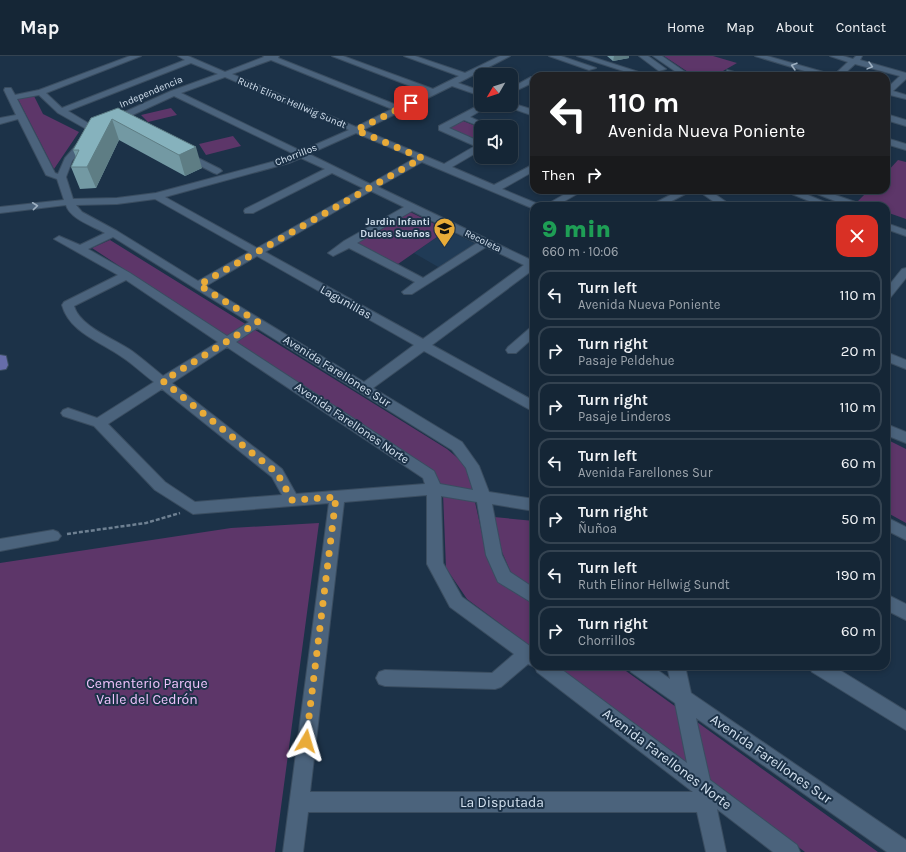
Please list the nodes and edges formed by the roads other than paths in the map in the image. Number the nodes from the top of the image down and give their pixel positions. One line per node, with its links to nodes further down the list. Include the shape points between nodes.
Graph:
1 (137, 56): 33 (street)
2 (182, 56): 15 (street, Ruth Elinor Hellwig Sundt)
3 (336, 56): 34 (street)
4 (408, 56): 26 (street)
5 (482, 56): 16 (street)
6 (506, 56): 16 (street, Chorrillos)
7 (553, 56): 18 (street)
8 (581, 56): 19 (street)
9 (643, 56): 14 (street)
10 (759, 56): 22 (street, one-way to 10)
11 (834, 56): 17 (street)
12 (861, 56): 17 (street)
13 (271, 57): 24 (street, Independencia); 40 (street)
14 (657, 59): 20 (street); 21 (street)
15 (191, 60): 24 (street, Ruth Elinor Hellwig Sundt); 41 (street)
16 (496, 61): 26 (street, Chorrillos)
17 (854, 61): 23 (street); 25 (street, one-way to 25)
18 (603, 72)
19 (634, 72)
20 (668, 72)
21 (680, 72)
22 (816, 72)
23 (842, 72)
24 (224, 74): 35 (street, Independencia); 52 (street, Ruth Elinor Hellwig Sundt)
25 (906, 75): 31 (street)
26 (466, 76): 27 (street, Chorrillos)
27 (452, 83): 32 (street); 34 (street, Chorrillos)
28 (530, 83): 30 (street)
29 (8, 89): 38 (street)
30 (518, 89)
31 (890, 89)
32 (474, 91)
33 (41, 92): 38 (street); 41 (street)
34 (434, 92): 40 (street, Chorrillos)
35 (174, 93): 47 (street, Independencia); 59 (street, Recoleta)
36 (890, 93): 37 (street)
37 (906, 97)
38 (12, 98): 44 (street)
39 (518, 107): 43 (street)
40 (400, 109): 52 (street, Chorrillos)
41 (61, 111): 53 (street)
42 (474, 112): 45 (street)
43 (530, 112)
44 (22, 116): 48 (street); 65 (street, via 51,175)
45 (464, 117): 49 (street); 55 (street, via 442,128)
46 (890, 118): 50 (street)
47 (116, 119): 51 (street); 53 (street, Independencia)
48 (0, 121)
49 (474, 121)
50 (906, 123)
51 (129, 126)
52 (356, 130): 59 (street, Chorrillos); 60 (street, Ruth Elinor Hellwig Sundt)
53 (95, 131): 65 (street, Independencia, via 73,152)
54 (890, 142): 56 (street)
55 (474, 143)
56 (906, 147)
57 (176, 150): 64 (street)
58 (474, 150): 61 (street)
59 (302, 154): 62 (street, Recoleta); 73 (street, Chorrillos, via 286,161)
60 (422, 158): 61 (street, Ruth Elinor Hellwig Sundt); 66 (street)
61 (444, 168): 67 (street, Ruth Elinor Hellwig Sundt)
62 (332, 169): 66 (street, Recoleta); 84 (street)
63 (530, 169): 67 (street)
64 (217, 171)
65 (61, 177): 75 (street)
66 (372, 187): 82 (street, Recoleta); 94 (street)
67 (494, 189): 81 (street, Ruth Elinor Hellwig Sundt)
68 (572, 194): 76 (street)
69 (680, 194): 77 (street)
70 (708, 194): 78 (street)
71 (798, 194): 79 (street)
72 (823, 194): 80 (street)
73 (157, 196): 75 (street, Chorrillos, via 117,201); 94 (street, Lagunillas)
74 (0, 201): 75 (street, Chorrillos, via 48,196)
75 (70, 202): 83 (street, Chorrillos, one-way to 75); 88 (street, Avenida Farellones Sur, via 78,214)
76 (556, 202)
77 (662, 202)
78 (721, 202)
79 (819, 202)
80 (846, 202)
81 (530, 204)
82 (412, 207): 91 (street, Recoleta); 92 (street)
83 (0, 210)
84 (249, 211)
85 (890, 217): 86 (street)
86 (906, 223)
87 (890, 227): 89 (street)
88 (113, 233): 93 (street); 101 (street, Avenida Farellones Sur)
89 (906, 233)
90 (59, 238): 93 (street, Avenida Farellones Norte)
91 (486, 242): 96 (street, Recoleta); 100 (street)
92 (348, 243): 95 (street); 100 (street)
93 (80, 249): 98 (street, Avenida Farellones Norte)
94 (257, 252): 101 (street); 107 (street, Lagunillas)
95 (333, 253)
96 (530, 263)
97 (530, 266): 107 (street)
98 (126, 275): 106 (street, Avenida Farellones Norte); 113 (street, via 68,305 70,314 81,326 127,354)
99 (904, 276): 103 (street)
100 (423, 282): 102 (street)
101 (199, 285): 104 (street, Avenida Farellones Sur)
102 (408, 292)
103 (890, 292)
104 (258, 322): 106 (street); 114 (street, Avenida Farellones Sur)
105 (530, 334): 108 (street)
106 (228, 341): 113 (street); 120 (street, Avenida Farellones Norte, via 429,475)
107 (424, 345): 114 (street); 115 (street, Lagunillas)
108 (512, 350)
109 (890, 358): 112 (street)
110 (0, 360): 111 (main road)
111 (0, 364)
112 (906, 364)
113 (163, 381): 117 (street); 123 (street, via 277,473)
114 (364, 388): 121 (street, Avenida Farellones Sur, via 457,446 472,466)
115 (530, 405)
116 (68, 413): 117 (street)
117 (98, 423): 123 (street, via 160,486 193,508)
118 (890, 431): 119 (street)
119 (906, 438)
120 (434, 489): 121 (street); 122 (street); 132 (street, Avenida Farellones Norte, via 435,564 456,602)
121 (483, 496): 124 (street); 129 (street, Avenida Farellones Sur, via 494,555 504,577)
122 (336, 497): 123 (street); 141 (street)
123 (292, 500)
124 (530, 503)
125 (890, 525): 126 (street)
126 (906, 534)
127 (53, 536): 128 (street)
128 (0, 545)
129 (530, 594)
130 (890, 603): 131 (street)
131 (906, 612)
132 (530, 656): 137 (street, via 495,681)
133 (548, 670): 140 (street, Avenida Farellones Norte)
134 (643, 670): 138 (street, Avenida Farellones Sur)
135 (677, 670): 138 (street)
136 (824, 670): 139 (street)
137 (385, 678)
138 (683, 697): 140 (street); 145 (street, Avenida Farellones Sur)
139 (906, 721)
140 (704, 794): 141 (street, La Disputada); 143 (street); 144 (street, Avenida Farellones Norte)
141 (299, 802): 142 (street)
142 (293, 852)
143 (716, 852)
144 (790, 852)
145 (905, 852)

